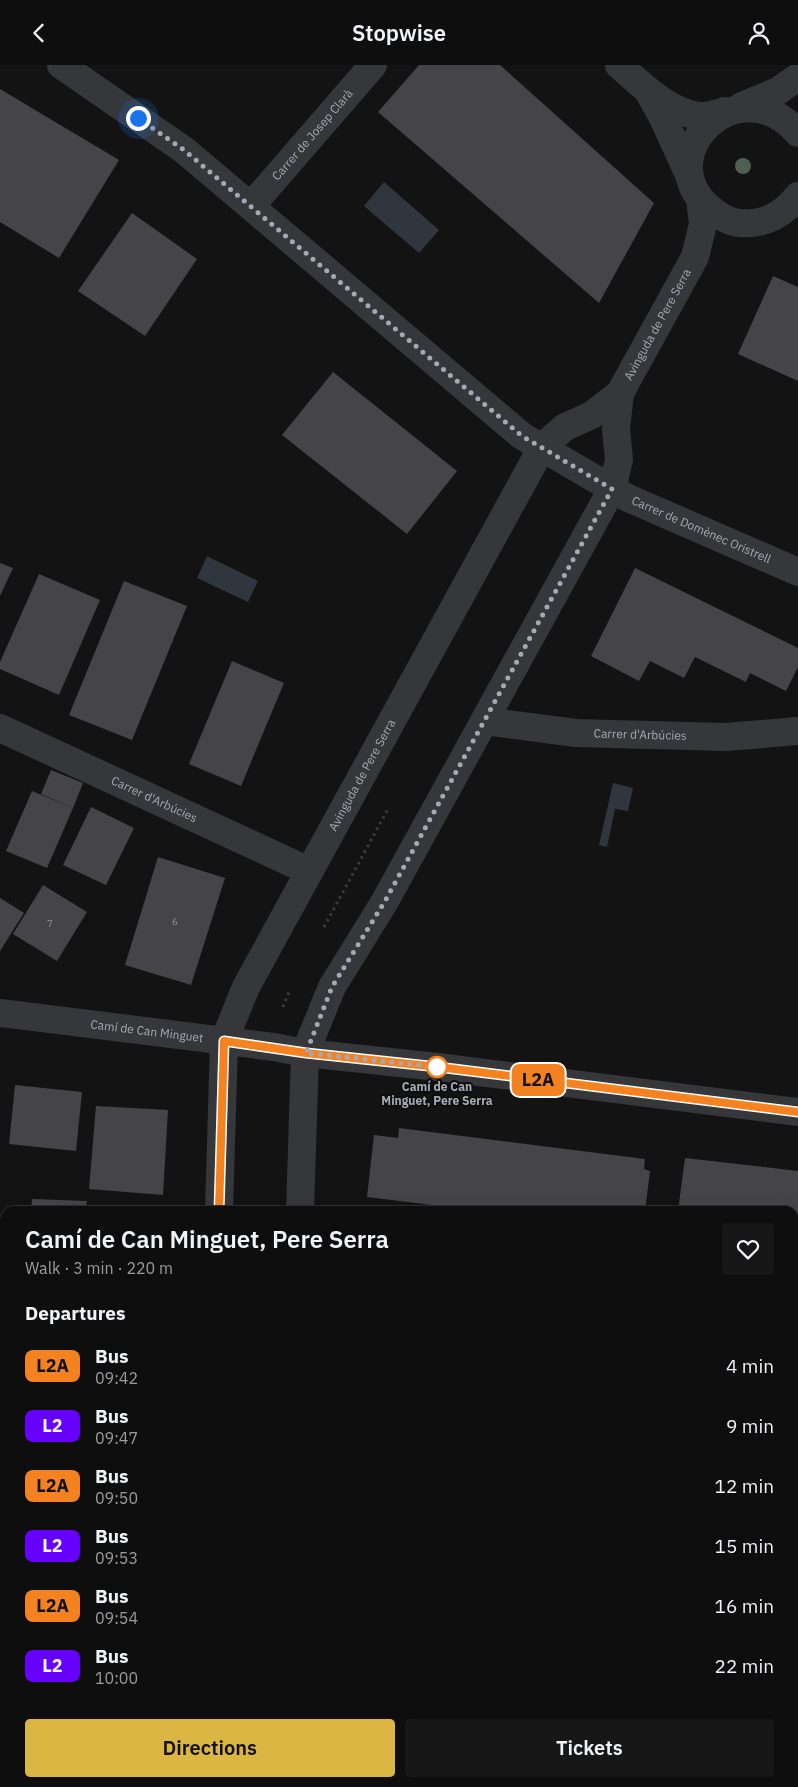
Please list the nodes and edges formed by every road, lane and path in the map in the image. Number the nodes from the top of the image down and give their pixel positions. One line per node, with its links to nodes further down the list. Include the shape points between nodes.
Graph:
1 (60, 65): 10 (street, Carrer de Domènec Oristrell, via 184,150)
2 (373, 65): 10 (street, Carrer de Josep Clarà)
3 (619, 65): 5 (street)
4 (798, 77): 6 (street, via 778,91)
5 (648, 91): 6 (street, via 688,113 704,116); 8 (street, via 675,141)
6 (732, 109): 7 (street, via 760,107 773,111); 8 (street, via 704,127 693,145 690,161)
7 (798, 133)
8 (696, 191): 11 (street, via 715,213 735,223); 12 (street, Avinguda de Pere Serra, via 703,224)
9 (798, 196): 11 (street)
10 (251, 206): 14 (street, Carrer de Domènec Oristrell, via 522,436)
11 (775, 220): 12 (street, Avinguda de Pere Serra, via 730,231)
12 (695, 257): 13 (street, Avinguda de Pere Serra)
13 (620, 393): 14 (street, Avinguda de Pere Serra, via 592,415 565,427); 15 (street, Avinguda de Pere Serra, via 616,429 619,460)
14 (542, 447): 15 (street, Carrer de Domènec Oristrell); 21 (street, Avinguda de Pere Serra)
15 (612, 489): 16 (street, Carrer de Domènec Oristrell); 17 (street, Avinguda de Pere Serra)
16 (798, 572)
17 (484, 721): 19 (street, Carrer d'Arbúcies, via 576,733 726,737); 27 (street, Avinguda de Pere Serra, via 385,901 332,987)
18 (0, 728): 21 (street, Carrer d'Arbúcies)
19 (798, 731)
20 (392, 801): 22 (path)
21 (309, 871): 25 (street, Avinguda de Pere Serra, via 246,987)
22 (322, 931)
23 (294, 983): 26 (path, via 284,1000)
24 (0, 1013): 25 (street, Camí de Can Minguet)
25 (224, 1041): 26 (street, Camí de Can Minguet); 29 (street, Avinguda de Pere Serra)
26 (274, 1047): 27 (street, Camí de Can Minguet)
27 (306, 1053): 28 (street, Camí de Can Minguet); 30 (street, Avinguda de Pere Serra)
28 (798, 1112)
29 (219, 1206)
30 (300, 1206)

